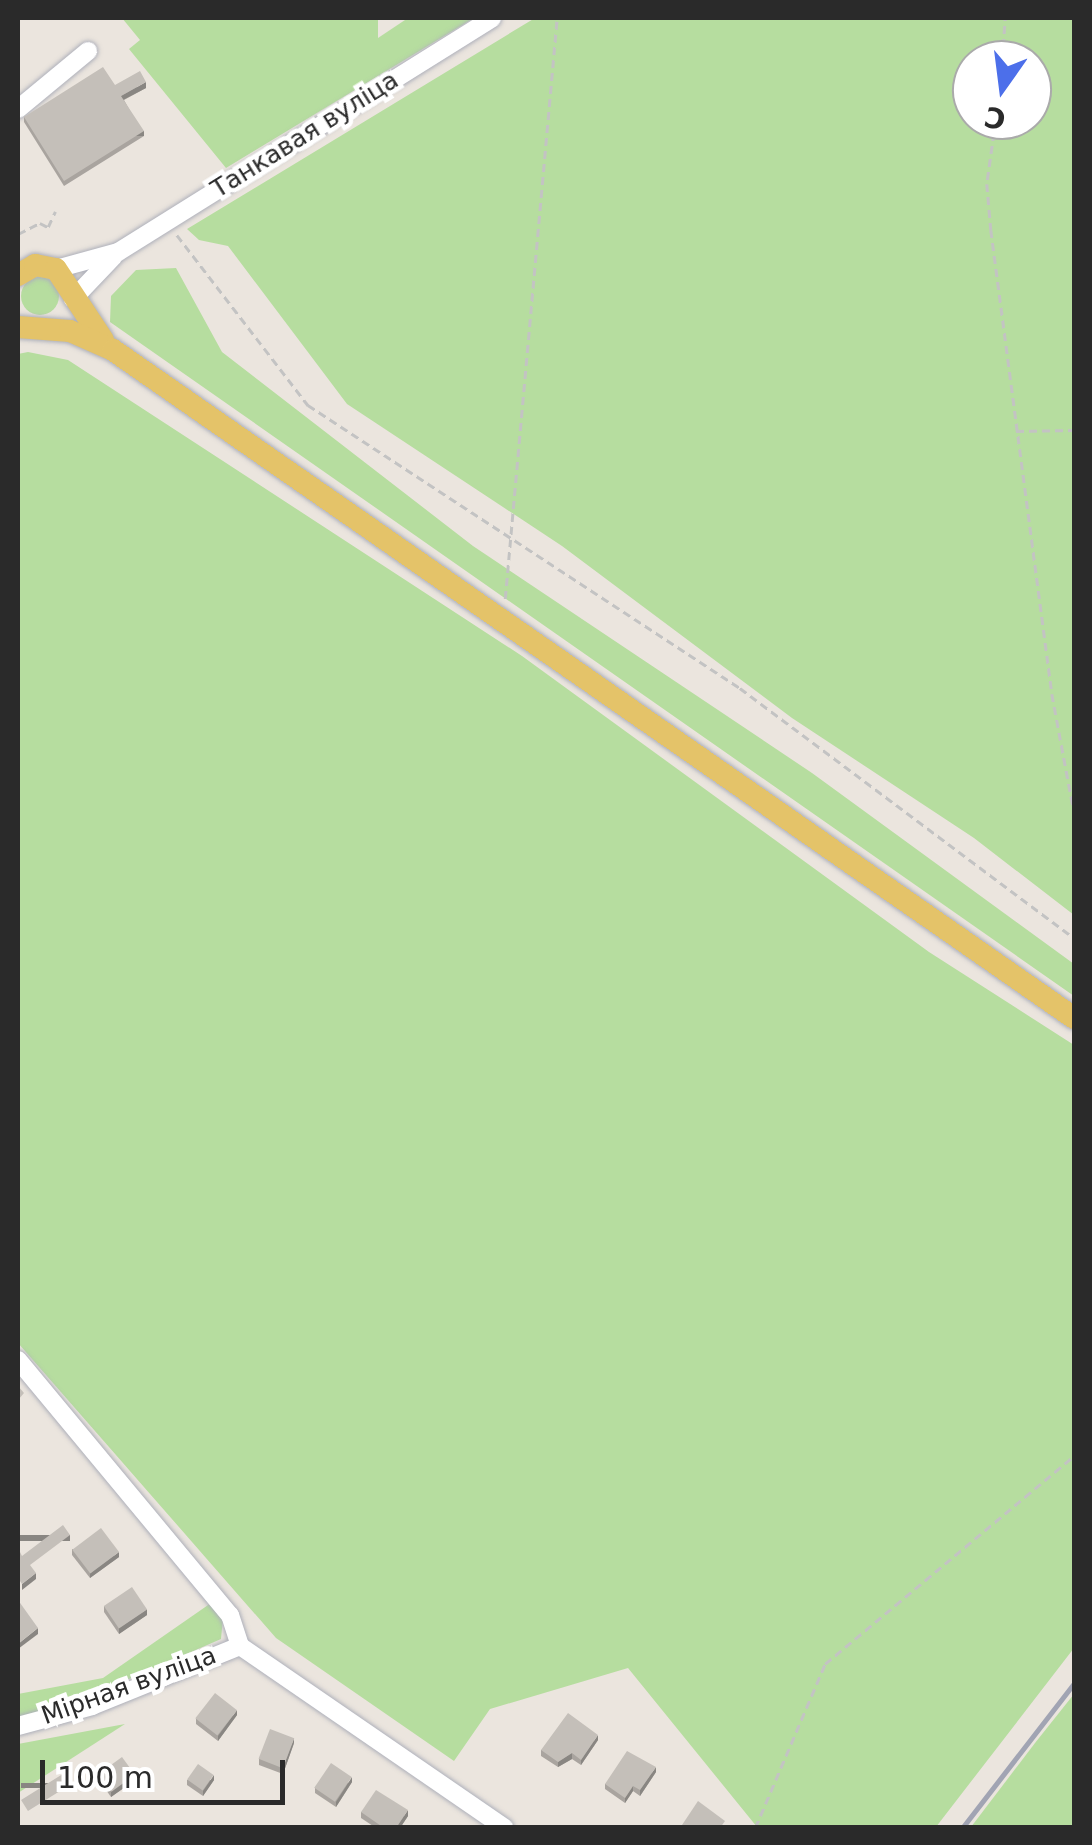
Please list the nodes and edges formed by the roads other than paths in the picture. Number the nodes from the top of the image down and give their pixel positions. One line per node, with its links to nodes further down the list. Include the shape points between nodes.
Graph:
1 (492, 18): 4 (street, Танкавая вуліца)
2 (88, 51): 3 (street)
3 (18, 109)
4 (118, 252): 5 (street, Танкавая вуліца); 6 (street, Танкавая вуліца)
5 (32, 267): 6 (main road)
6 (72, 299): 8 (main road, via 58,323); 9 (main road)
7 (18, 318): 8 (main road)
8 (29, 328): 9 (main road, via 70,331)
9 (113, 350): 10 (main road)
10 (1074, 1018)
11 (18, 1360): 12 (street, via 230,1615)
12 (240, 1646): 13 (street, Мірная вуліца, via 92,1706); 14 (street)
13 (18, 1726)
14 (505, 1828)

